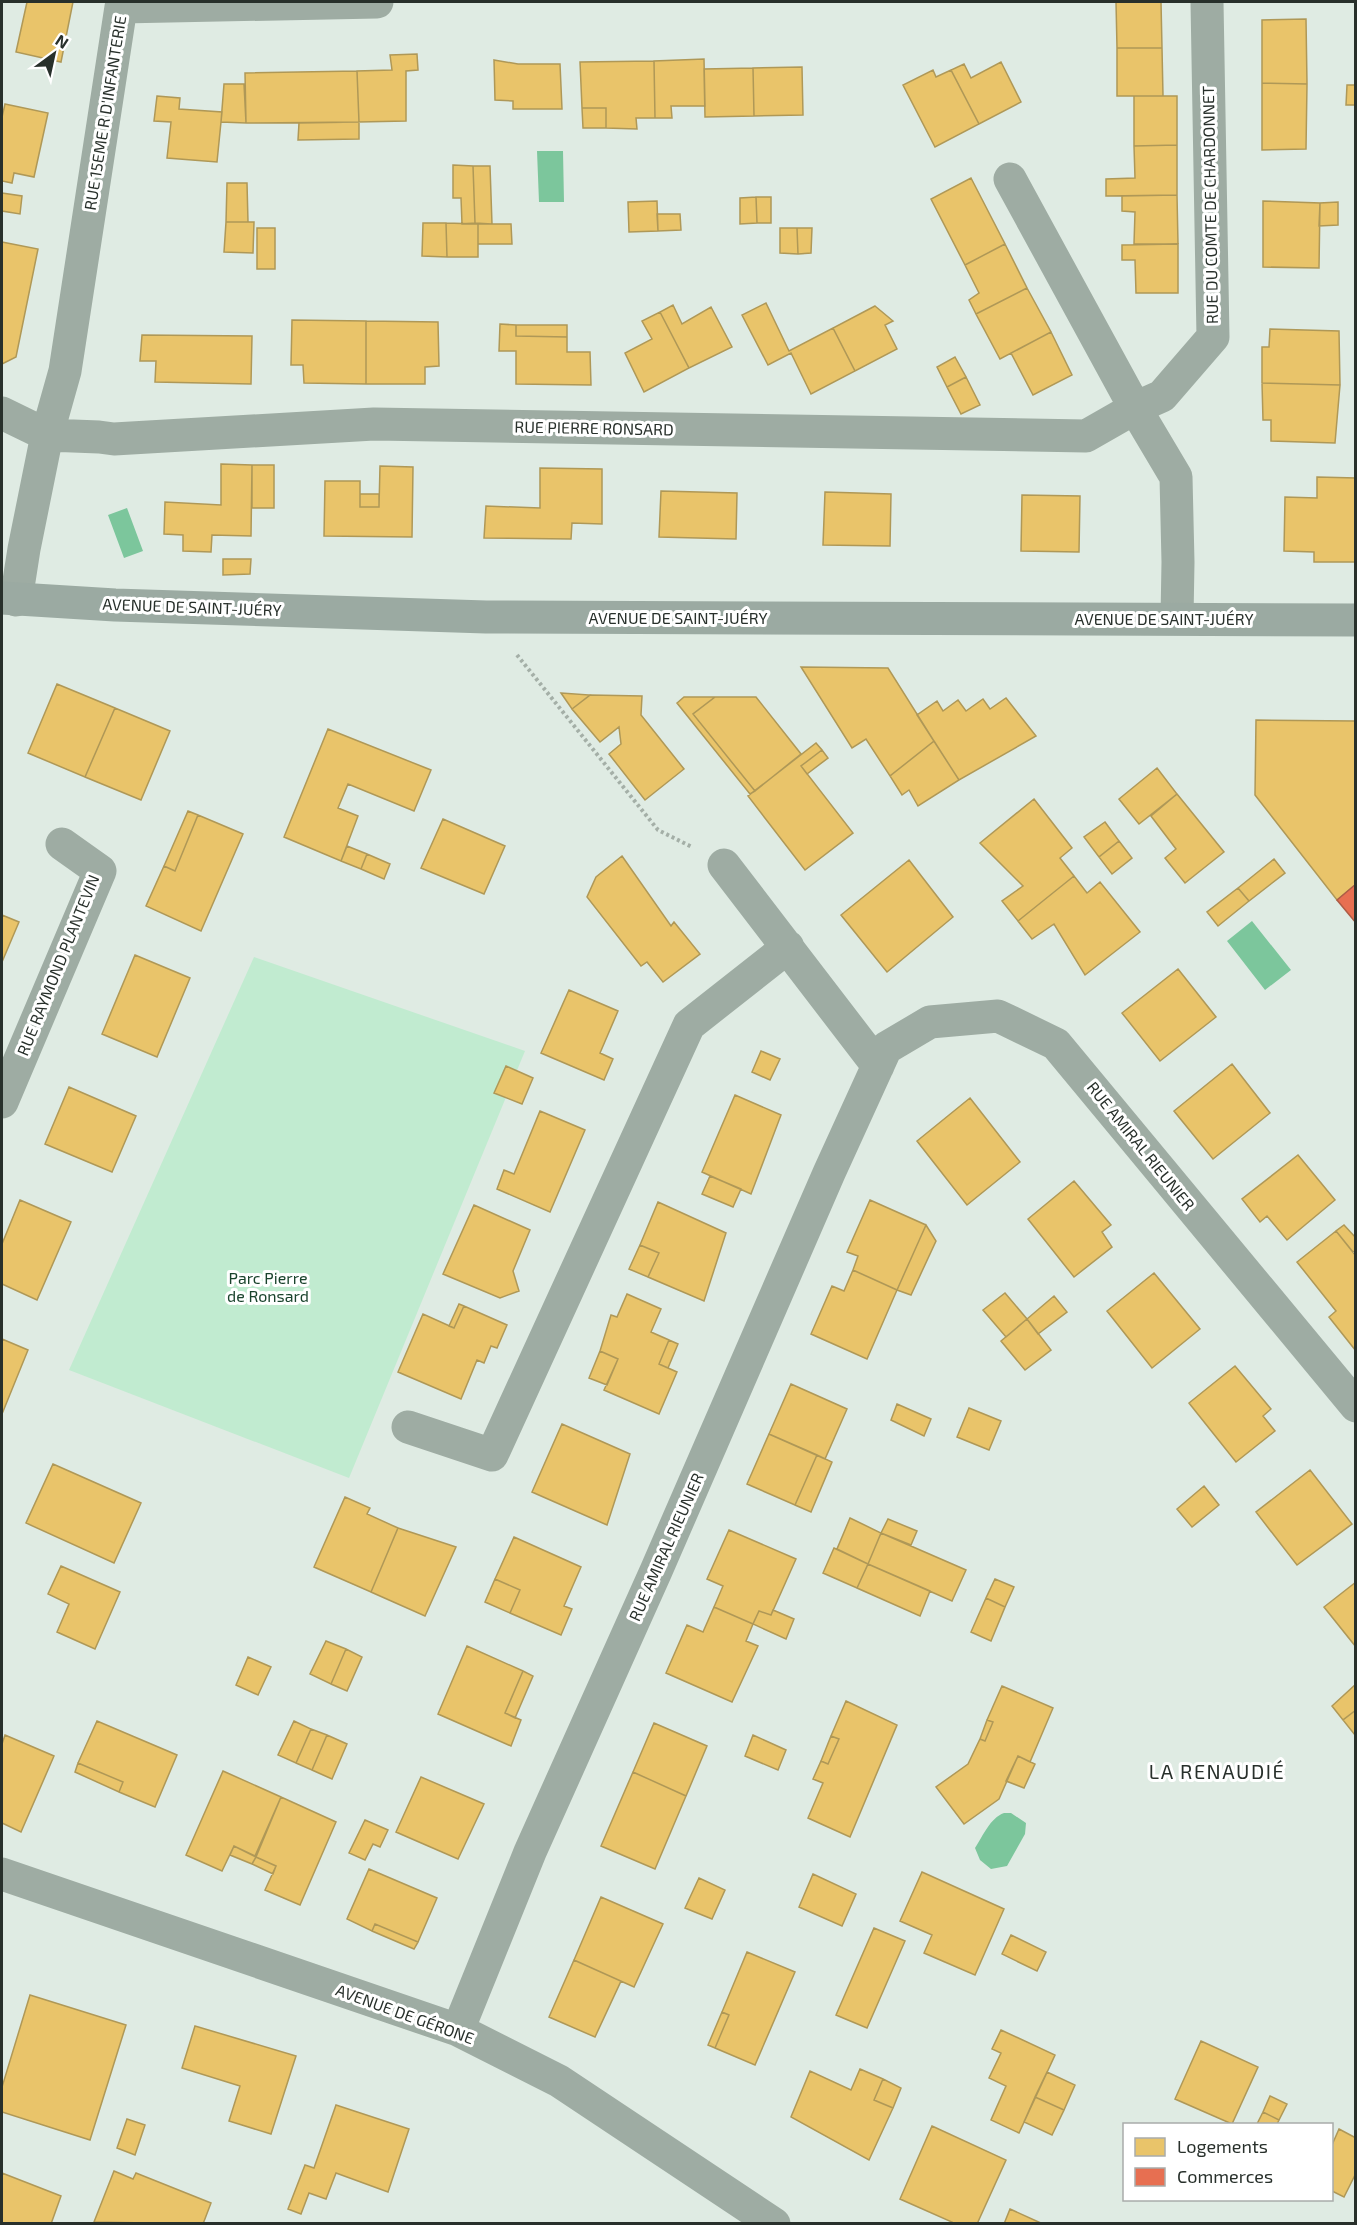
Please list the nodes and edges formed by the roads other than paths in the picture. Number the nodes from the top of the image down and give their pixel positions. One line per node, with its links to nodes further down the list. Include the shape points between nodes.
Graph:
1 (377, 2): 6 (street, RUE 15EME R D'INFANTERIE, via 121,8 65,371)
2 (1207, 2): 4 (street, RUE DU COMTE DE CHARDONNET, via 1213,337 1162,396)
3 (1010, 179): 4 (street)
4 (1135, 408): 6 (street, RUE PIERRE RONSARD, via 1086,436 374,424 114,440); 8 (street, via 1176,477)
5 (2, 413): 6 (street)
6 (47, 435): 7 (street, via 24,549)
7 (9, 599): 8 (main road, AVENUE DE SAINT-JUÉRY, via 486,617)
8 (1177, 618): 9 (main road, AVENUE DE SAINT-JUÉRY)
9 (1356, 620)
10 (62, 844): 14 (street, RUE RAYMOND PLANTEVIN, via 100,871)
11 (724, 865): 12 (street)
12 (788, 947): 13 (street); 16 (street, via 689,1025 492,1455)
13 (878, 1066): 15 (street, RUE AMIRAL RIEUNIER, via 886,1048 930,1022 998,1016 1056,1044); 18 (street, RUE AMIRAL RIEUNIER, via 530,1852)
14 (2, 1102)
15 (1356, 1406)
16 (408, 1427)
17 (2, 1874): 18 (street, AVENUE DE GÉRONE)
18 (458, 2030): 19 (street, AVENUE DE GÉRONE, via 559,2081)
19 (774, 2223)

